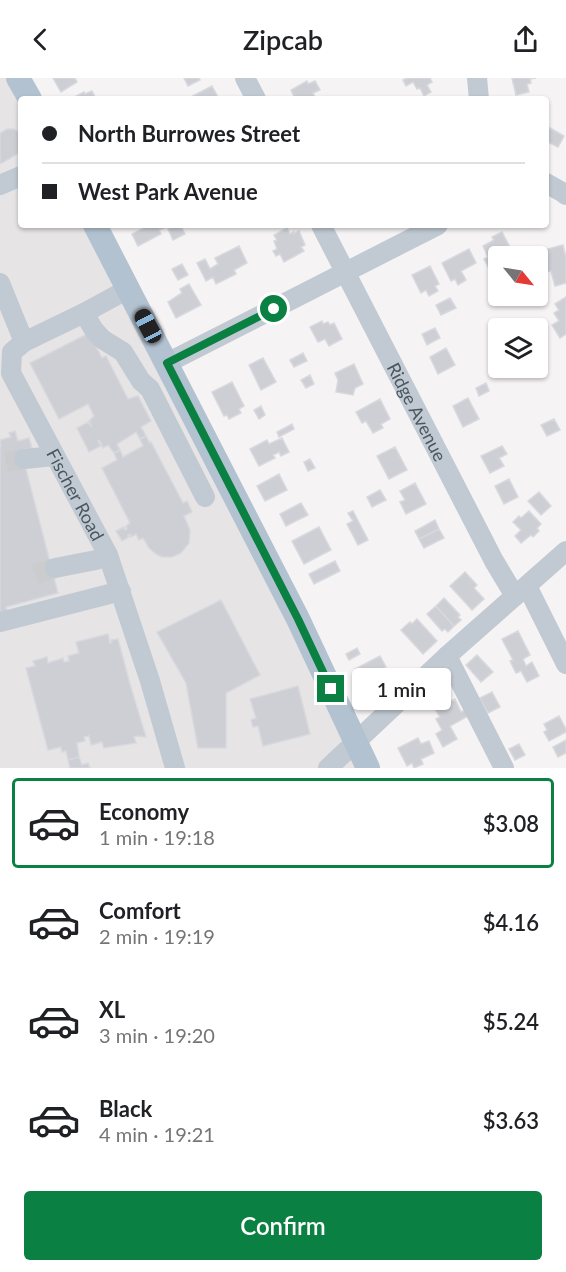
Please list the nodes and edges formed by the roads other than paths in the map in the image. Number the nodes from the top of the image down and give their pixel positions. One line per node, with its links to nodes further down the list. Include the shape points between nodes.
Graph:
1 (18, 78): 4 (main road)
2 (245, 78): 5 (street)
3 (477, 78): 6 (street)
4 (28, 96)
5 (254, 96)
6 (479, 96)
7 (18, 177): 8 (street)
8 (0, 185)
9 (549, 185): 10 (street)
10 (566, 195)
11 (97, 228): 16 (main road)
12 (323, 228): 14 (street, Ridge Avenue)
13 (432, 228): 14 (street)
14 (345, 272): 19 (street); 27 (street, Ridge Avenue, via 494,561)
15 (0, 284): 18 (street)
16 (128, 289): 17 (street); 19 (main road)
17 (84, 313): 18 (street); 22 (street, via 102,339 123,352 150,389)
18 (24, 342): 20 (street, Fischer Road, via 12,352 11,373)
19 (167, 363): 31 (main road)
20 (54, 456): 21 (street); 24 (street, Fischer Road)
21 (24, 459)
22 (205, 497)
23 (566, 551): 27 (street)
24 (108, 555): 25 (street); 26 (street, Fischer Road)
25 (55, 568)
26 (121, 591): 28 (street); 32 (street, Fischer Road)
27 (521, 591): 29 (street); 30 (street, Ridge Avenue)
28 (0, 622)
29 (447, 656): 31 (street); 35 (street)
30 (566, 664)
31 (356, 742): 33 (street); 34 (main road)
32 (175, 768)
33 (328, 768)
34 (368, 768)
35 (504, 768)

